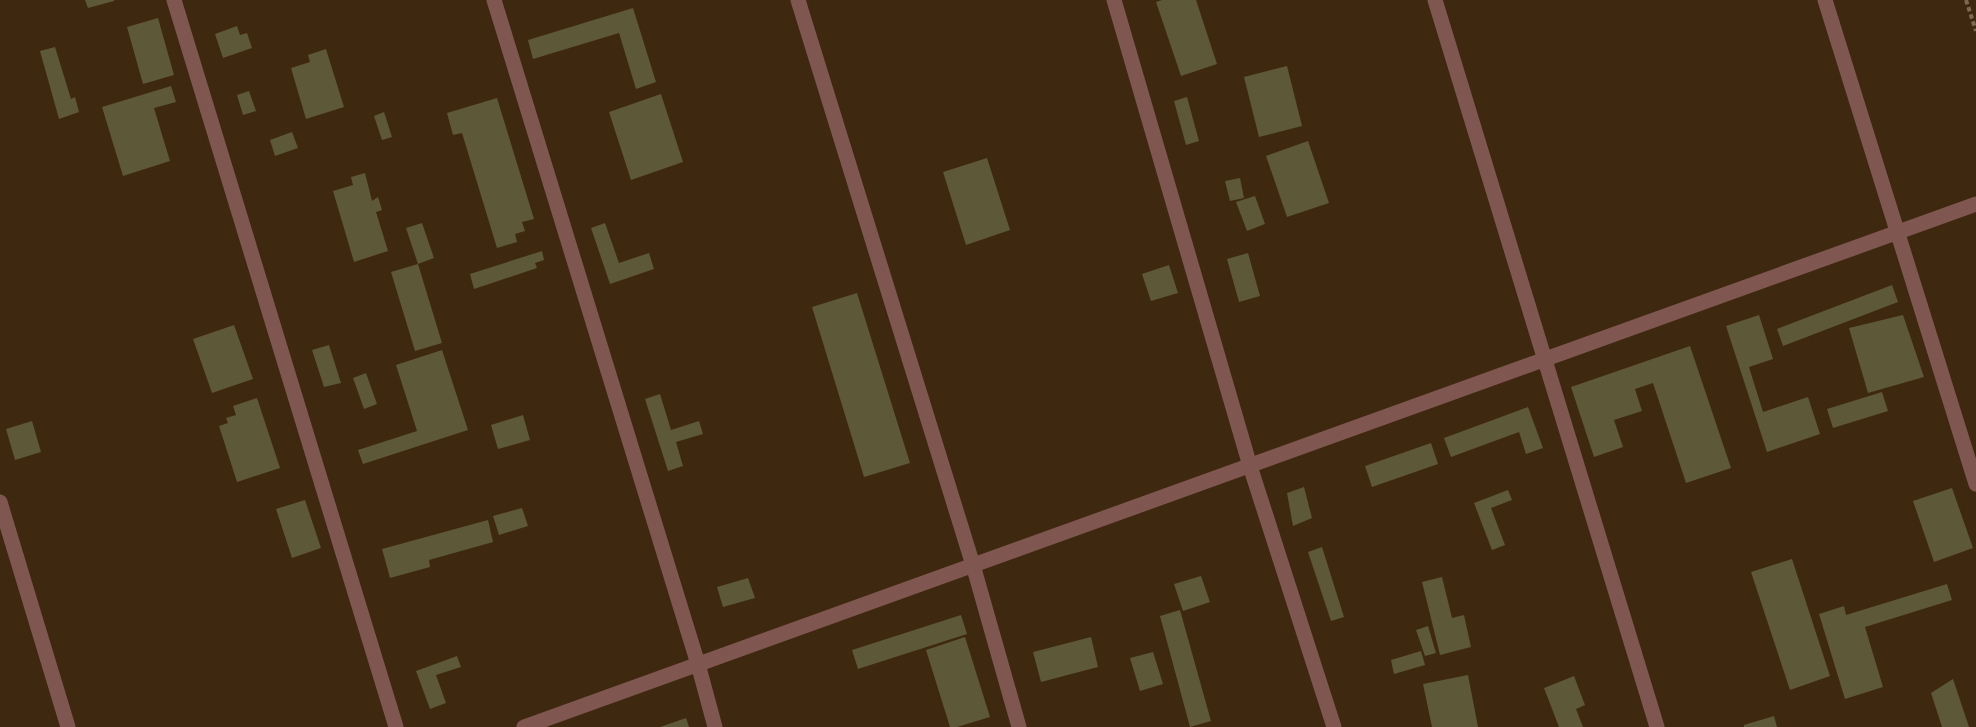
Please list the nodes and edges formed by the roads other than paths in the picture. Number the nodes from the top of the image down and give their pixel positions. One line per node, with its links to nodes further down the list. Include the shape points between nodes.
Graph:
1 (174, 0): 16 (street)
2 (494, 0): 14 (street)
3 (798, 0): 13 (street)
4 (1114, 0): 10 (street)
5 (1435, 0): 9 (street)
6 (1825, 0): 8 (street)
7 (1976, 204): 8 (street)
8 (1897, 232): 9 (street); 11 (street)
9 (1545, 359): 10 (street); 21 (street)
10 (1250, 466): 13 (street); 20 (street)
11 (1976, 484)
12 (0, 502): 15 (street)
13 (974, 565): 14 (street); 19 (street)
14 (698, 664): 17 (street); 18 (street)
15 (68, 727)
16 (396, 727)
17 (524, 727)
18 (715, 727)
19 (1019, 727)
20 (1334, 727)
21 (1657, 727)

